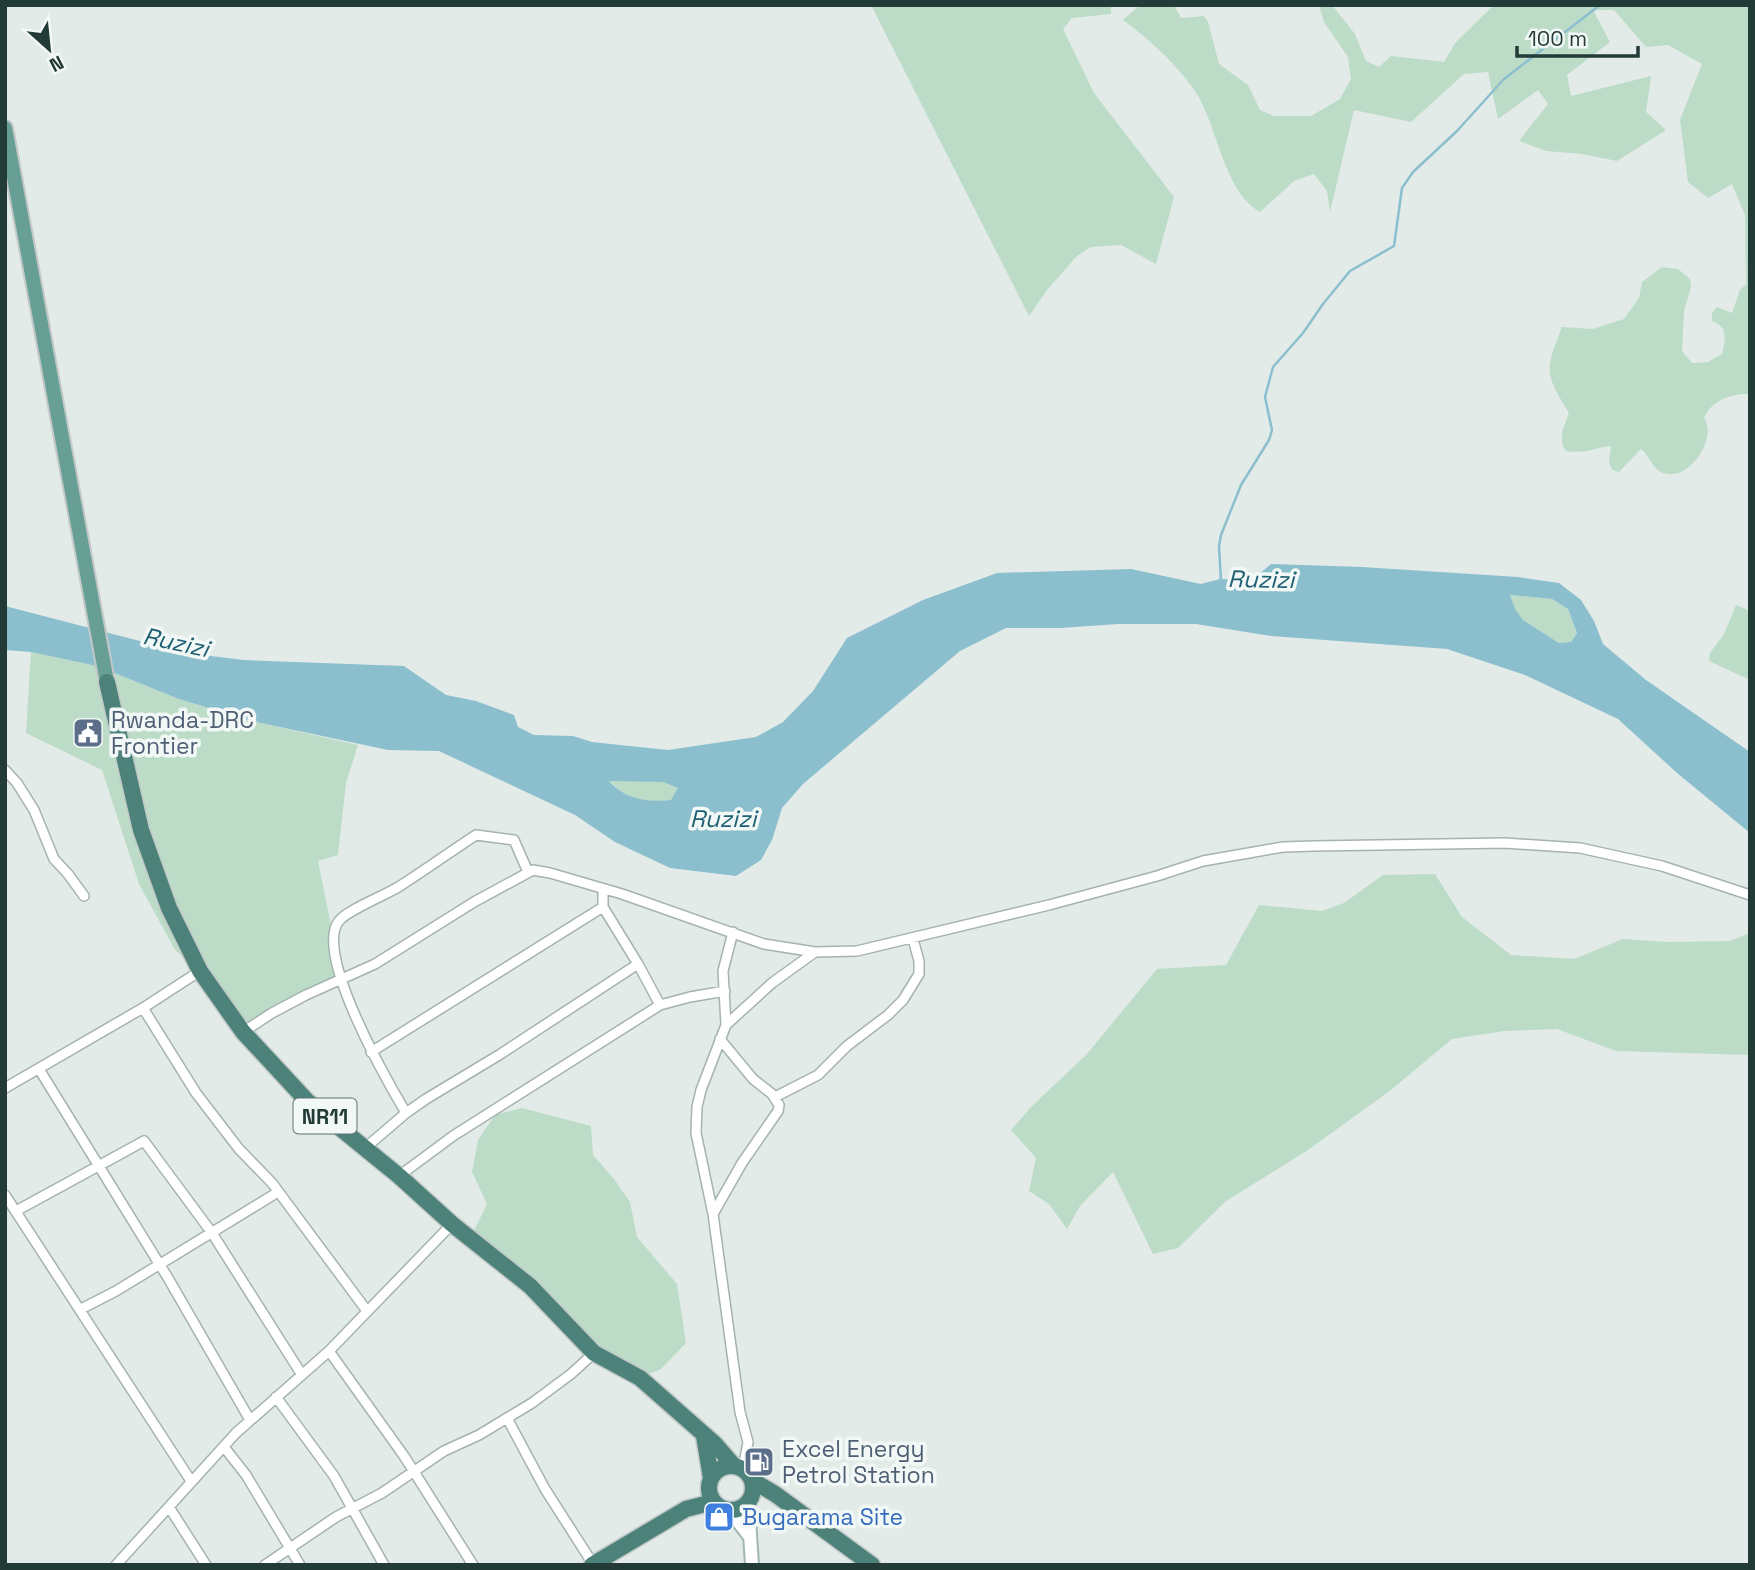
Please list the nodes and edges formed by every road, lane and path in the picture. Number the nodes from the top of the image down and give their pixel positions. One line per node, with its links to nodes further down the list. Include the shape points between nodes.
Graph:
1 (5, 128): 2 (main road)
2 (107, 682): 13 (highway, NR11, via 141,830 169,908)
3 (5, 769): 7 (street, via 30,803 54,859)
4 (528, 872): 5 (street, via 550,873); 14 (street); 14 (street, via 514,840 475,835 400,886 340,919 333,931)
5 (603, 889): 8 (street); 9 (street)
6 (1750, 895): 10 (street, via 1662,866 1580,848 1504,843 1283,847 1203,860 1147,879)
7 (84, 896)
8 (603, 907): 12 (street); 21 (street)
9 (733, 932): 11 (street, via 764,944); 15 (street, via 723,971)
10 (914, 939): 11 (street, via 857,951); 24 (street, via 919,974 903,1000 818,1075)
11 (816, 952): 18 (street, via 772,983)
12 (639, 964): 16 (street); 25 (street)
13 (200, 971): 17 (street); 19 (highway, NR11)
14 (342, 980): 19 (street, via 271,1013); 21 (street)
15 (725, 990): 16 (street); 18 (street)
16 (660, 1005): 28 (street, via 453,1136)
17 (143, 1008): 22 (street); 29 (street, via 196,1093)
18 (726, 1025): 20 (street)
19 (243, 1032): 26 (highway, NR11, via 307,1101)
20 (720, 1039): 24 (street, via 753,1079); 32 (street, via 697,1107 696,1133)
21 (371, 1052): 25 (street)
22 (39, 1069): 23 (street); 27 (street)
23 (5, 1088)
24 (775, 1097): 32 (street, via 778,1111)
25 (406, 1113): 26 (street)
26 (365, 1149): 28 (highway, NR11)
27 (99, 1166): 31 (street); 34 (street, via 144,1141); 35 (street)
28 (399, 1176): 33 (highway, NR11)
29 (278, 1192): 34 (street); 37 (street)
30 (5, 1195): 31 (street)
31 (16, 1211): 36 (street)
32 (713, 1214): 47 (street, via 748,1442)
33 (452, 1224): 37 (street); 39 (highway, NR11, via 530,1286)
34 (212, 1233): 35 (street); 40 (street)
35 (158, 1264): 36 (street); 43 (street)
36 (80, 1309): 48 (street)
37 (367, 1311): 38 (street)
38 (329, 1351): 40 (street); 46 (street)
39 (594, 1353): 42 (street, via 553,1389); 44 (highway, NR11, via 640,1378)
40 (302, 1375): 41 (street)
41 (276, 1397): 43 (street); 53 (street)
42 (507, 1418): 46 (street); 58 (street)
43 (250, 1420): 45 (street)
44 (704, 1436): 47 (highway, NR11); 49 (highway)
45 (224, 1447): 48 (street); 57 (street)
46 (413, 1472): 53 (street); 64 (street)
47 (743, 1472): 49 (highway, via 719,1469); 51 (highway, via 754,1490); 66 (highway, NR11)
48 (191, 1481): 52 (street)
49 (710, 1481): 50 (highway); 54 (highway)
50 (713, 1502): 54 (highway); 55 (highway)
51 (748, 1503): 55 (highway); 56 (main road)
52 (169, 1507): 59 (street); 60 (street)
53 (353, 1509): 57 (street); 63 (street)
54 (686, 1509): 58 (highway)
55 (730, 1510): 56 (main road)
56 (750, 1537): 65 (main road)
57 (290, 1548): 61 (street); 62 (street)
58 (593, 1564)
59 (116, 1565)
60 (206, 1565)
61 (265, 1565)
62 (300, 1565)
63 (384, 1565)
64 (473, 1565)
65 (752, 1565)
66 (872, 1565)

